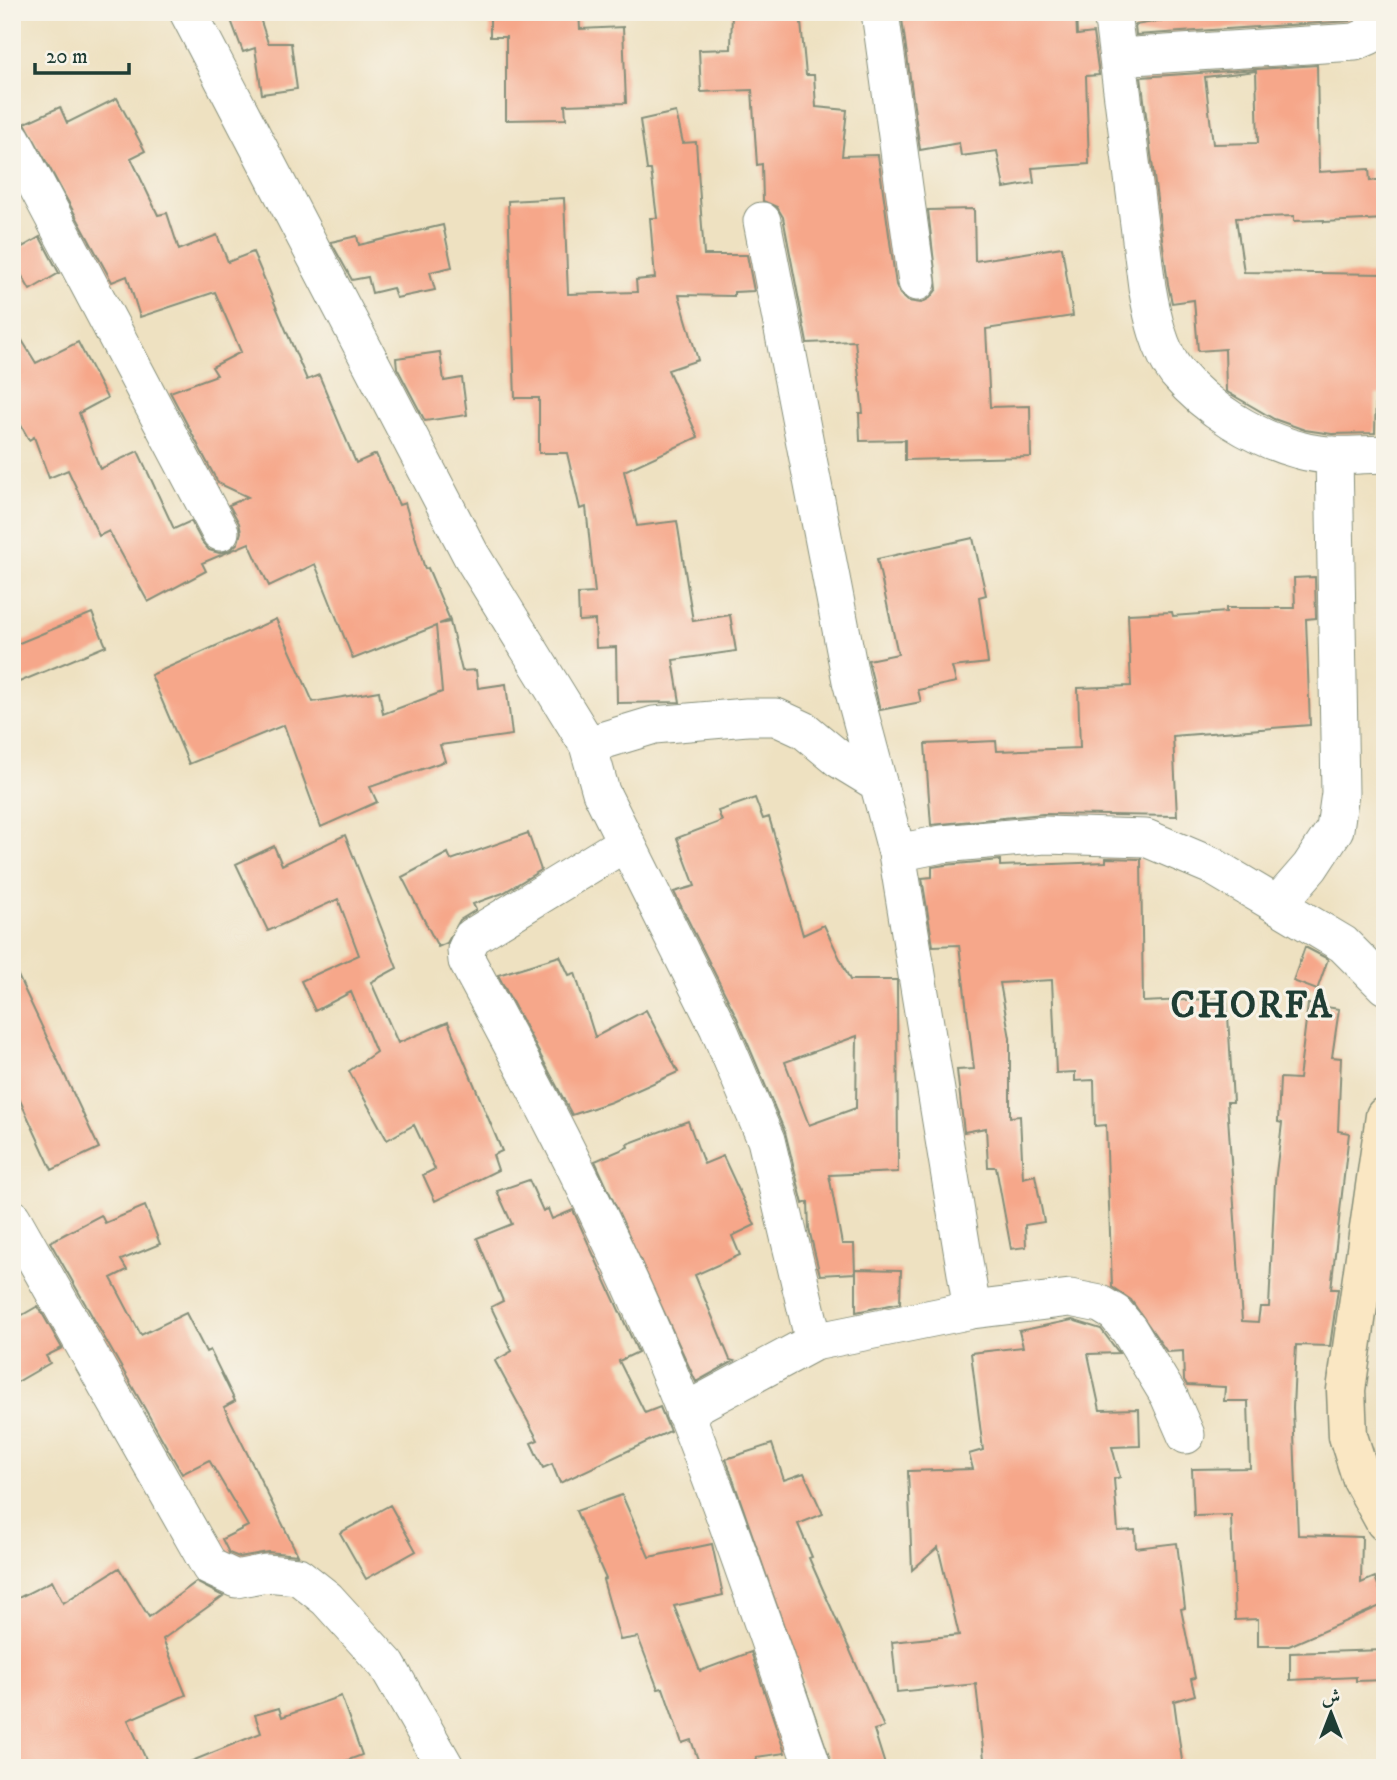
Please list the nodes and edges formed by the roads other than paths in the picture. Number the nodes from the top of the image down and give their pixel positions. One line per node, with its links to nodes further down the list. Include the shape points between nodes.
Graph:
1 (188, 12): 12 (street, via 471,555)
2 (880, 12): 8 (street)
3 (1112, 12): 5 (street)
4 (1382, 12): 5 (street, via 1369,36 1355,42)
5 (1118, 57): 10 (street, via 1147,287 1154,324 1176,372 1251,432 1300,451)
6 (12, 139): 11 (street)
7 (762, 221): 13 (street, via 851,681)
8 (917, 282)
9 (1385, 454): 10 (street)
10 (1334, 456): 16 (street, via 1340,793 1335,829)
11 (219, 533)
12 (588, 745): 13 (street, via 654,726 776,717 804,730); 14 (street, via 601,792)
13 (875, 781): 15 (street)
14 (625, 842): 21 (street, via 718,1027 766,1140); 22 (street, via 472,937 467,961 585,1183)
15 (897, 853): 16 (street, via 942,844 1045,835 1146,838 1212,866); 20 (street)
16 (1278, 905): 17 (street, via 1343,944)
17 (1385, 986)
18 (1385, 1116): 24 (street, via 1346,1390 1348,1436 1362,1480)
19 (12, 1218): 25 (street, via 210,1567 236,1579 265,1573 298,1576 327,1599 387,1664)
20 (972, 1310): 21 (street); 23 (street, via 1070,1298 1100,1304 1129,1330 1170,1396)
21 (814, 1342): 22 (street)
22 (684, 1412): 26 (street, via 720,1501)
23 (1186, 1434)
24 (1385, 1522)
25 (446, 1768)
26 (813, 1768)

